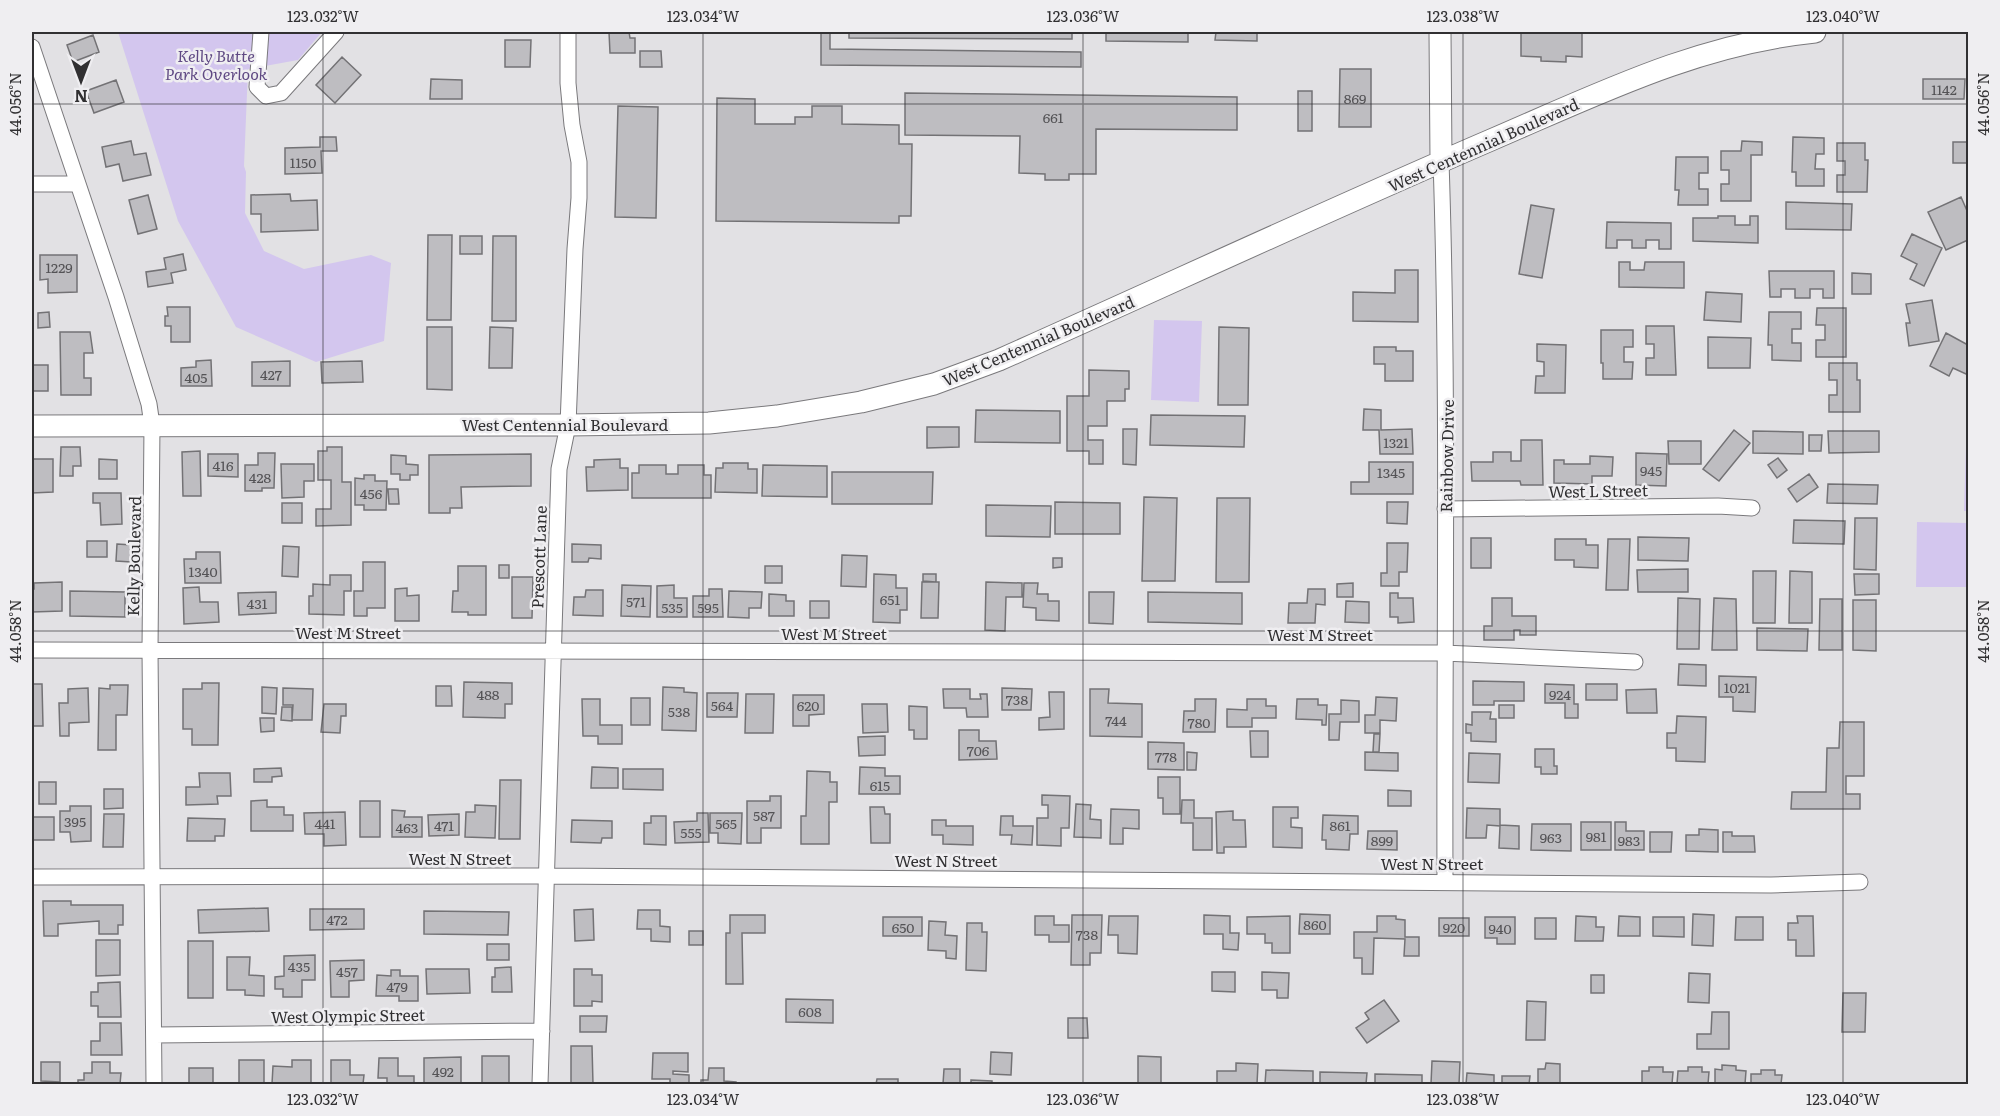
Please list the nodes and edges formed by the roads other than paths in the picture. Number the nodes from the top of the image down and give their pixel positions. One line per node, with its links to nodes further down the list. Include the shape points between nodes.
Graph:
1 (261, 32): 2 (street, via 257,87 266,96 281,93)
2 (336, 32)
3 (568, 32): 11 (street, Prescott Lane, via 568,83 579,162)
4 (1440, 32): 7 (main road, Rainbow Drive)
5 (1815, 32): 7 (main road, West Centennial Boulevard, via 1736,45 1656,69)
6 (32, 47): 9 (street, Kelly Boulevard)
7 (1441, 161): 11 (main road, West Centennial Boulevard, via 999,360 934,384 861,402 777,416 709,423); 14 (street, Rainbow Drive, via 1447,407)
8 (32, 184): 9 (street)
9 (78, 184): 10 (street, Kelly Boulevard, via 149,404)
10 (152, 425): 11 (main road, West Centennial Boulevard); 12 (main road, West Centennial Boulevard); 16 (street, Kelly Boulevard)
11 (568, 425): 17 (street, Prescott Lane, via 559,469)
12 (32, 426)
13 (1752, 508): 14 (street, West L Street)
14 (1445, 509): 18 (street, Rainbow Drive)
15 (32, 650): 16 (street, West M Street)
16 (150, 650): 17 (street, West M Street); 22 (street, Kelly Boulevard)
17 (554, 650): 18 (street, West M Street); 20 (street, Prescott Lane)
18 (1444, 653): 19 (street, West M Street); 23 (street, Rainbow Drive)
19 (1635, 662)
20 (546, 876): 22 (street, West N Street); 23 (street, West N Street); 25 (street, Prescott Lane)
21 (32, 877): 22 (street, West N Street)
22 (152, 877): 26 (street, Kelly Boulevard)
23 (1445, 881): 24 (street, West N Street, via 1771,885)
24 (1860, 882)
25 (542, 1031): 26 (street, West Olympic Street); 28 (street, Prescott Lane)
26 (154, 1035): 27 (street, Kelly Boulevard)
27 (154, 1084)
28 (540, 1084)

